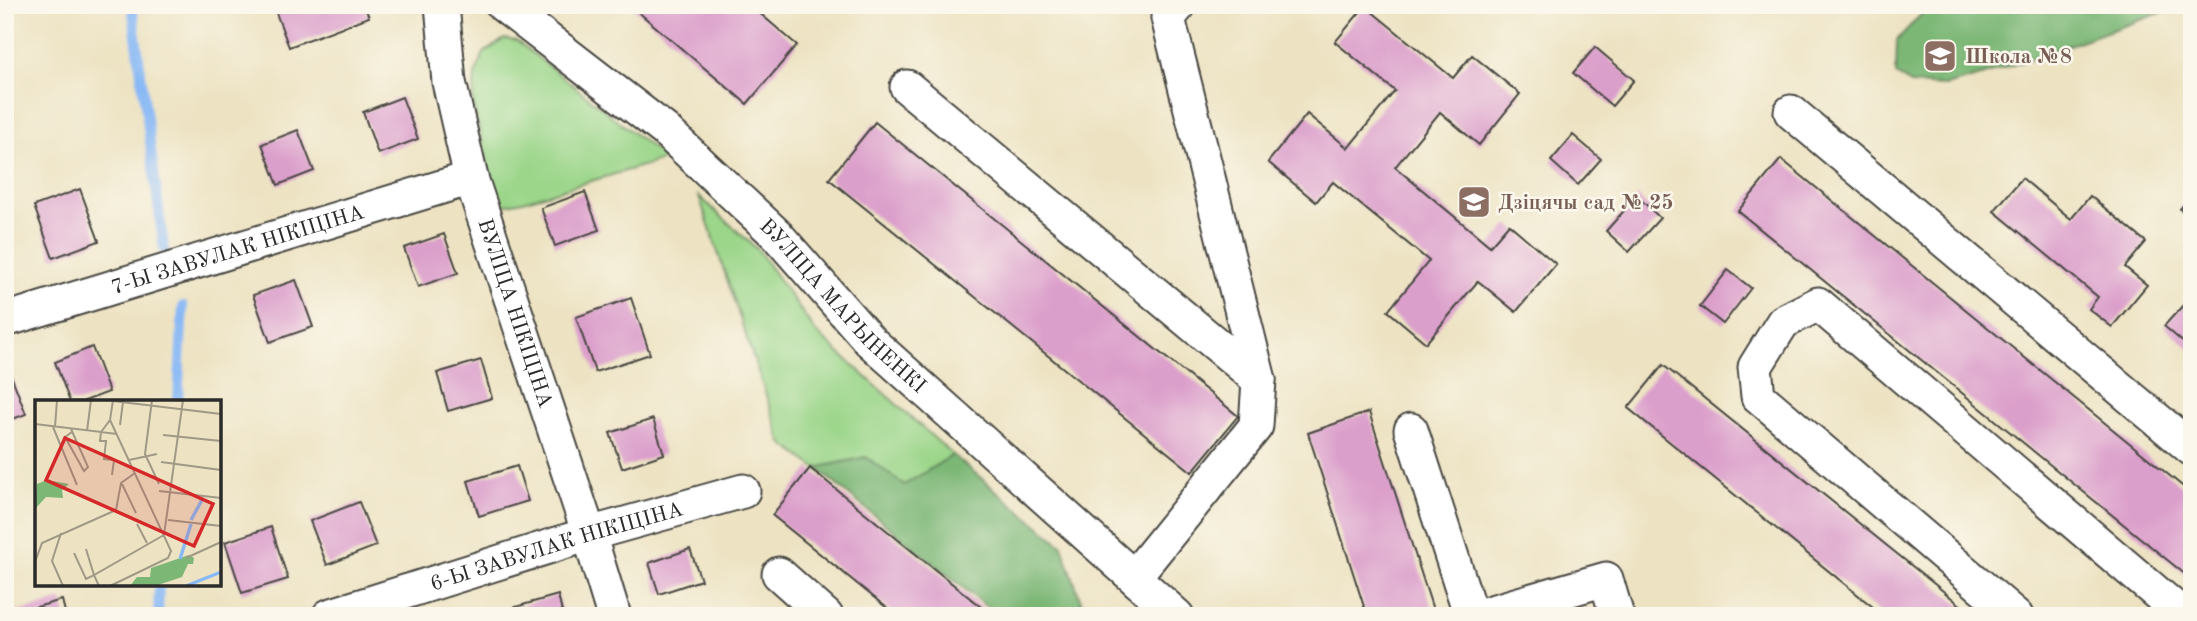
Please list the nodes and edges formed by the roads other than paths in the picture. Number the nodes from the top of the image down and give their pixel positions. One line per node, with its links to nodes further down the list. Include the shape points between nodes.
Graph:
1 (442, 5): 6 (street, ВУЛІЦА НІКІЦІНА, via 449,82)
2 (503, 5): 14 (street, ВУЛІЦА МАРЫНЕНКІ, via 665,130 776,234 870,341)
3 (1179, 5): 8 (street, via 1168,18)
4 (907, 87): 8 (street)
5 (1791, 113): 10 (street)
6 (471, 178): 7 (street, 7-Ы ЗАВУЛАК НІКІЦІНА); 12 (street, ВУЛІЦА НІКІЦІНА)
7 (5, 320)
8 (1259, 380): 14 (street, via 1256,426)
9 (1411, 430): 19 (street)
10 (2192, 449)
11 (743, 491): 12 (street, 6-Ы ЗАВУЛАК НІКІЦІНА)
12 (589, 534): 15 (street, 6-Ы ЗАВУЛАК НІКІЦІНА); 16 (street, ВУЛІЦА НІКІЦІНА)
13 (779, 574): 17 (street)
14 (1134, 577): 18 (street, ВУЛІЦА МАРЫНЕНКІ)
15 (329, 616)
16 (614, 616)
17 (826, 616)
18 (1177, 616)
19 (1471, 616)
20 (1477, 616): 21 (street, via 1605,579)
21 (1617, 616)
22 (2016, 616): 23 (street, via 1758,396 1755,367 1783,322 1818,304)
23 (2184, 616)

